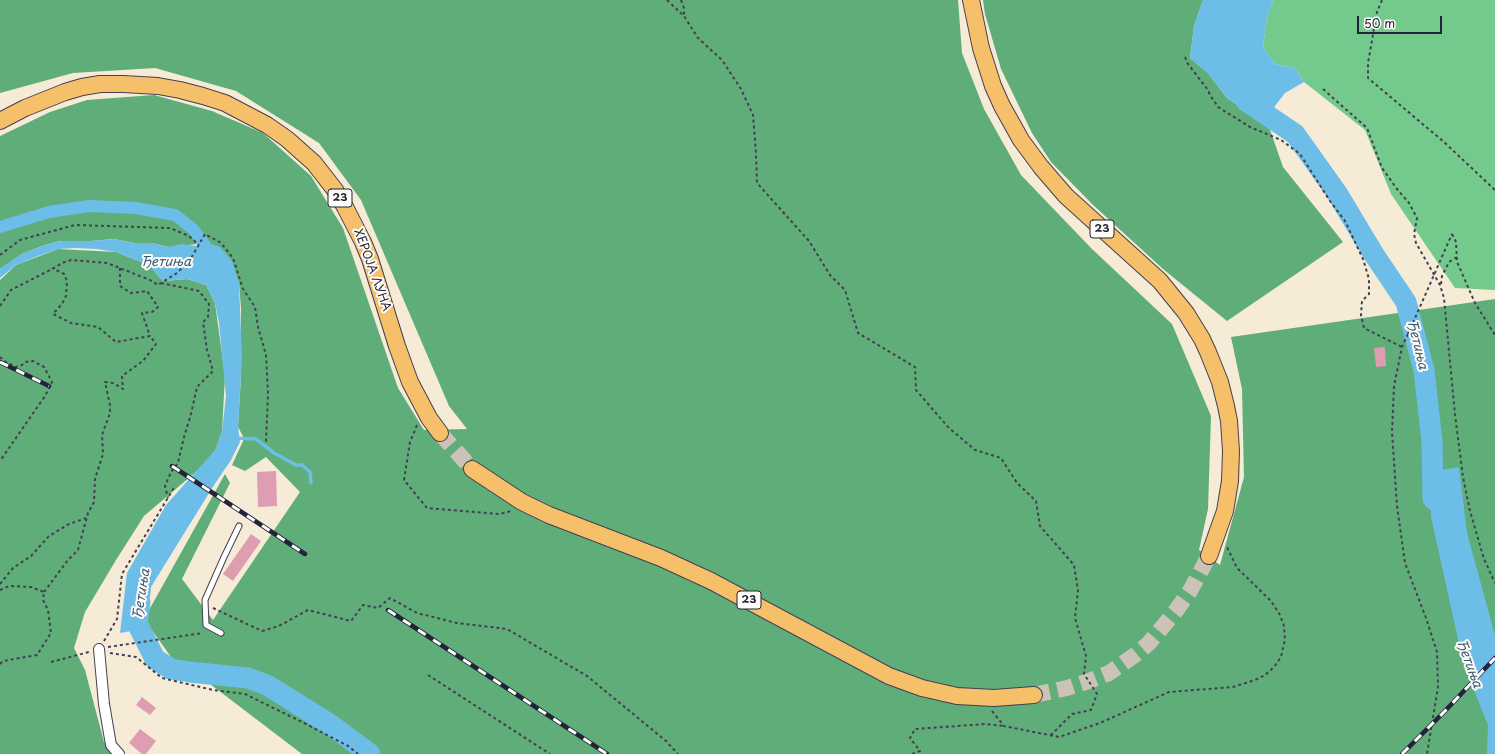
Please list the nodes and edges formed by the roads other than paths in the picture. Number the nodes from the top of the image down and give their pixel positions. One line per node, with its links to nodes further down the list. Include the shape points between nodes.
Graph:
1 (971, 0): 6 (main road, 23, via 981,48 993,86 1021,140 1066,196 1160,281 1186,313 1202,339 1223,393 1230,421 1231,440 1229,493)
2 (0, 121): 3 (main road, ХЕРОЈА ЛУНА / 23, via 65,92 94,85 123,84 158,86 203,96 225,103 267,124 314,163 345,206 363,242 403,366 424,410)
3 (440, 433)
4 (472, 469): 9 (main road, 23, via 500,489 531,506 711,581 889,676 957,696 984,698)
5 (239, 526): 7 (lane, via 205,600 206,624)
6 (1209, 556)
7 (221, 634)
8 (101, 648): 10 (street, via 104,704 111,745)
9 (1034, 695)
10 (119, 754)

